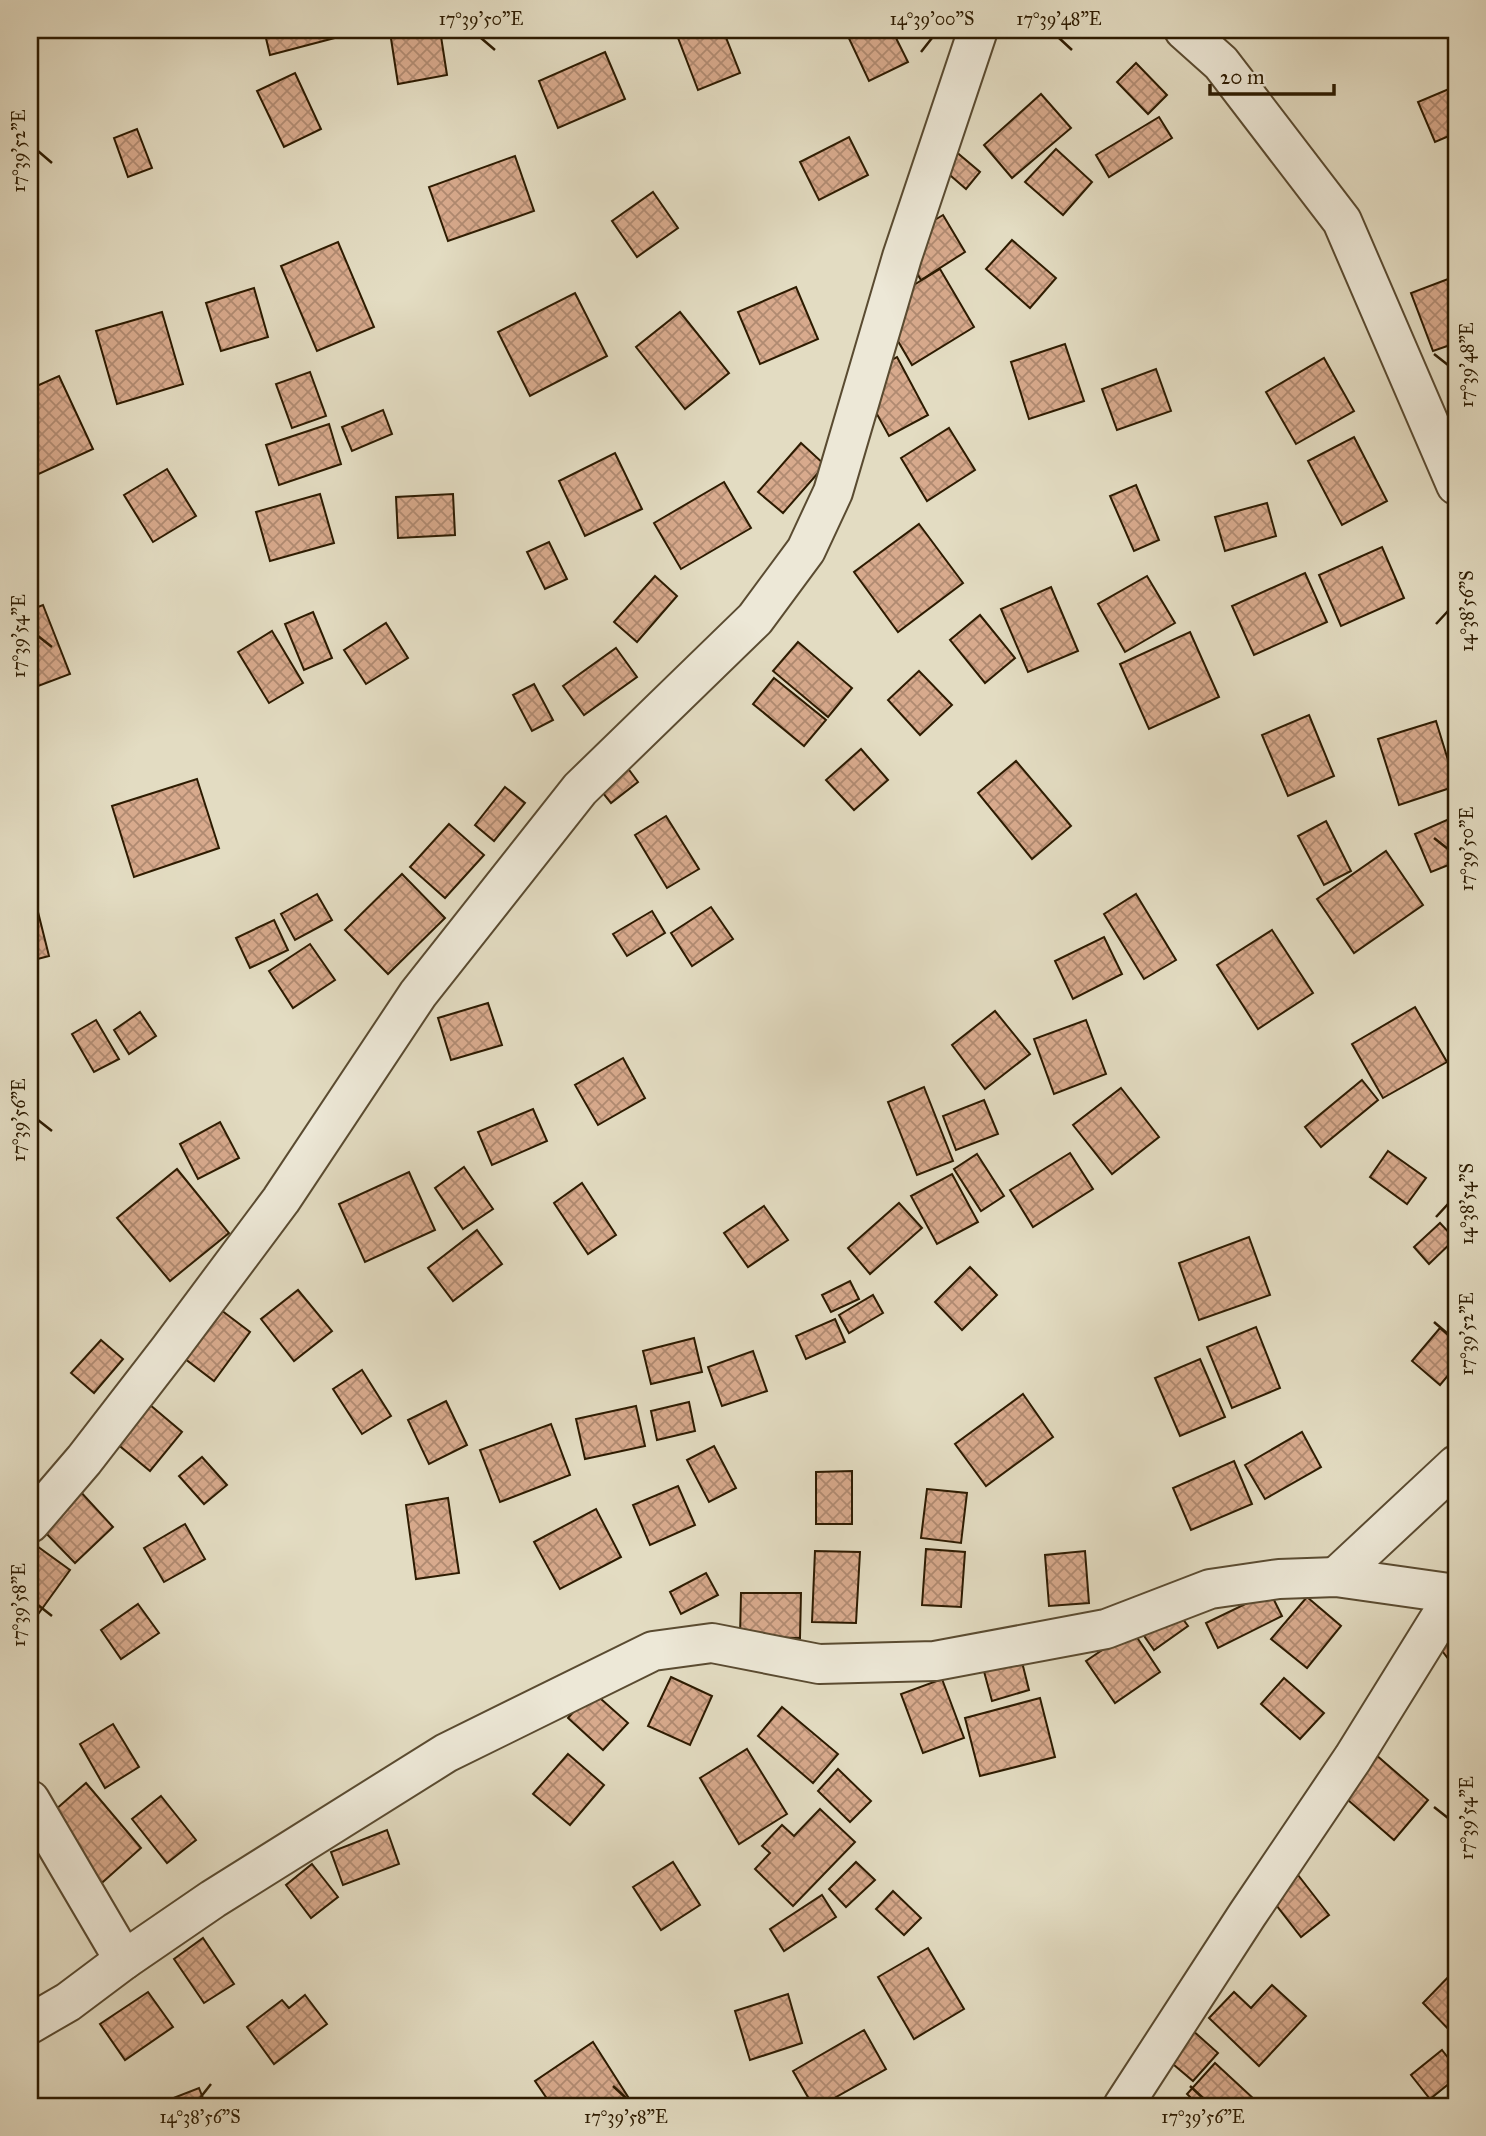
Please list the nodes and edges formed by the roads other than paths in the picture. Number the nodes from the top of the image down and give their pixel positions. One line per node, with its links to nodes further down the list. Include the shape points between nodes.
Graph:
1 (978, 30): 5 (street, via 902,257 833,492 806,550 755,619 572,800 418,994 257,1232 84,1460)
2 (1184, 30): 3 (street, via 1221,63 1342,221)
3 (1456, 485)
4 (1456, 1465): 6 (street)
5 (30, 1523)
6 (1336, 1577): 7 (street); 9 (street, via 1210,1589 1106,1629 935,1661 819,1664 712,1643 653,1651 446,1753)
7 (1456, 1594): 11 (street)
8 (30, 1800): 9 (street)
9 (124, 1959): 10 (street)
10 (30, 2024)
11 (1123, 2106)

